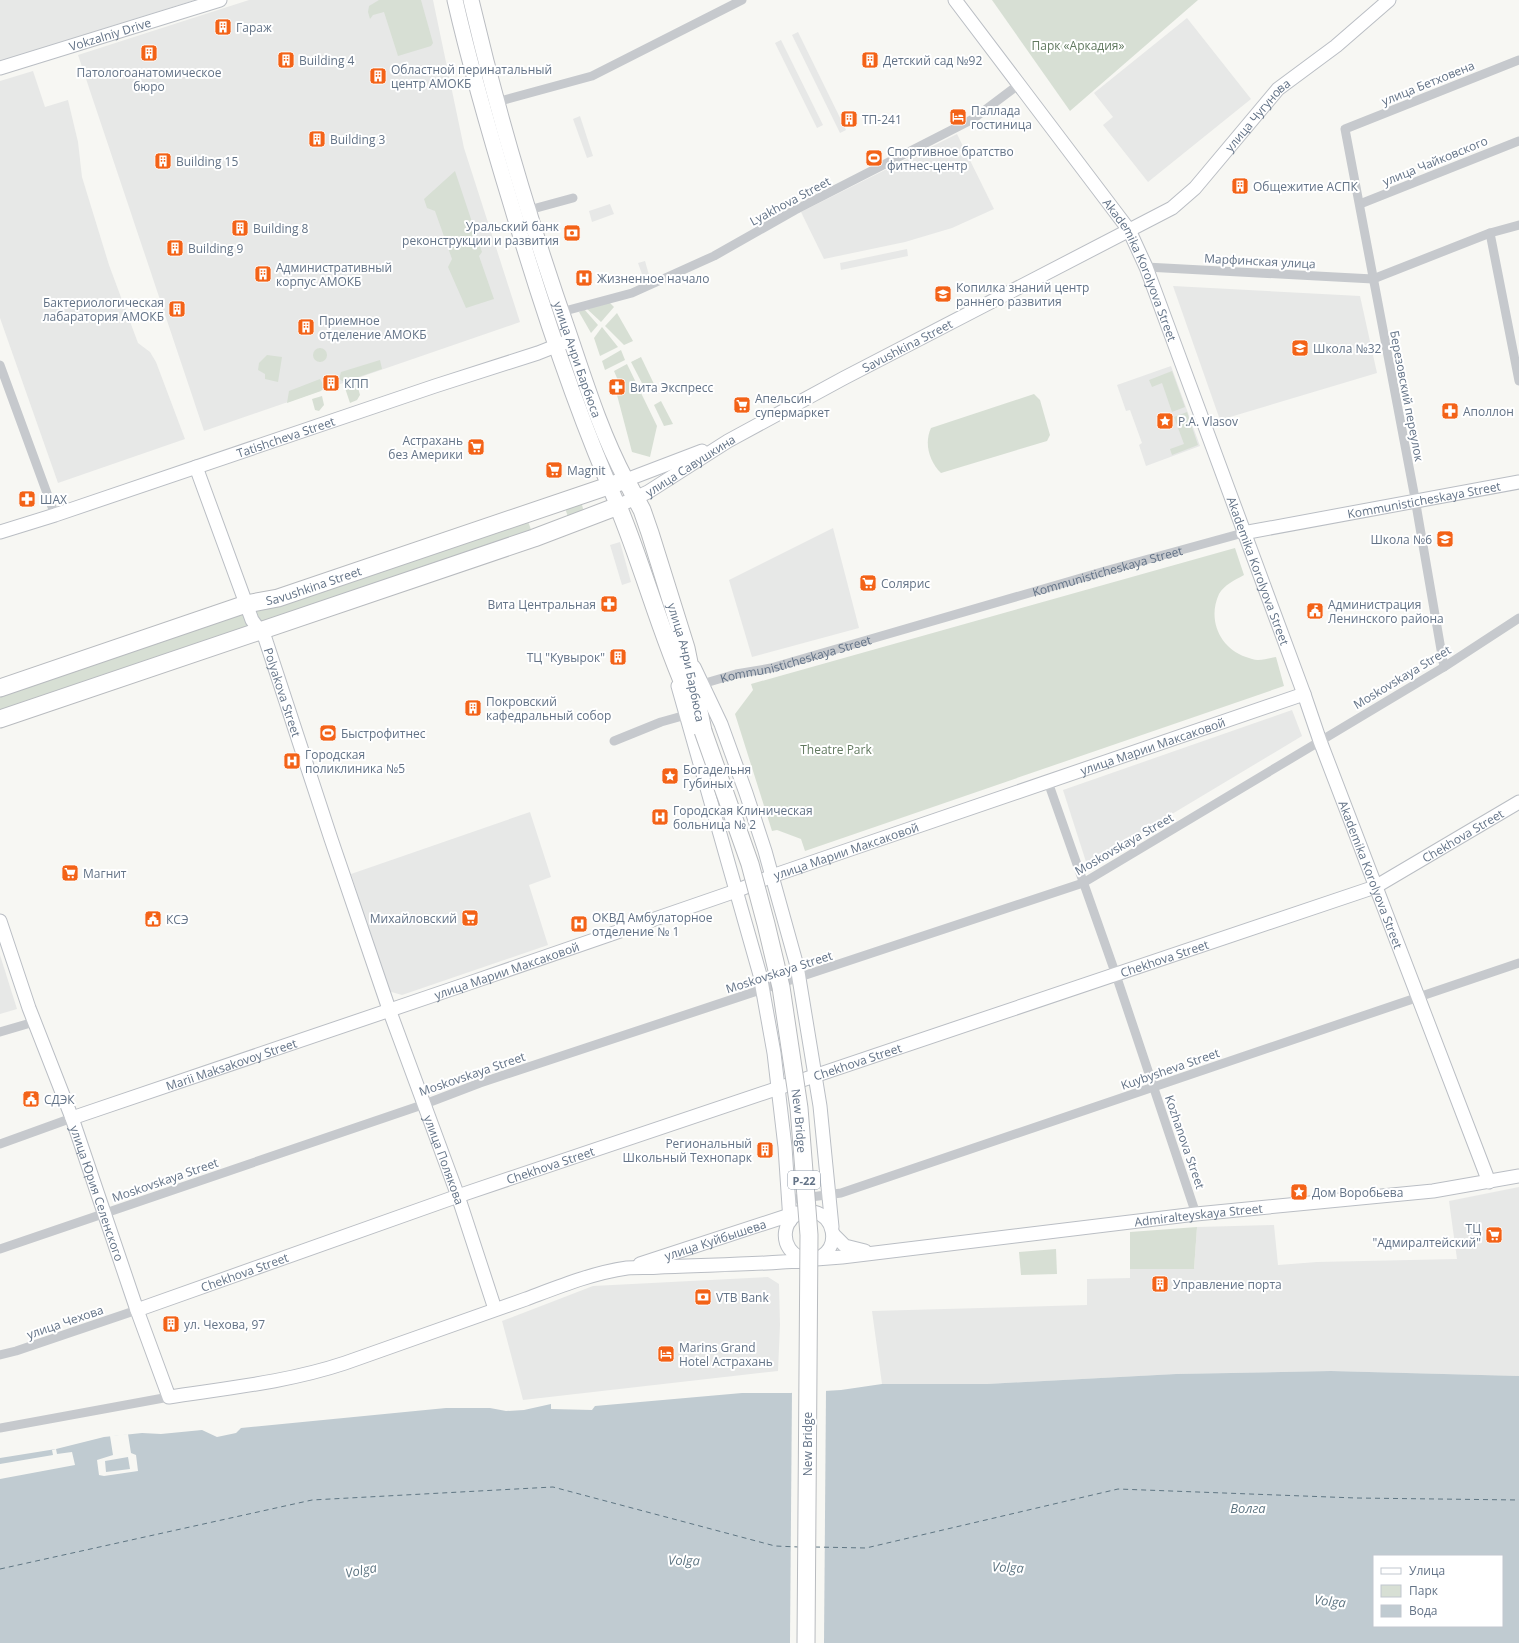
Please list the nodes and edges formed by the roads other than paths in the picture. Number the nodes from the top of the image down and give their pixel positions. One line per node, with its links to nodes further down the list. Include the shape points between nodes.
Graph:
1 (220, 0): 8 (street, Vokzalniy Drive)
2 (455, 0): 11 (main road, улица Анри Барбюса)
3 (471, 0): 10 (main road, улица Анри Барбюса)
4 (742, 0): 10 (street, via 592,76)
5 (955, 0): 9 (street, Akademika Korolyova Street)
6 (1389, 0): 18 (street, улица Чугунова, via 1336,46 1278,89 1189,193 1172,208)
7 (1519, 60): 12 (street, улица Бетховена)
8 (0, 68)
9 (1018, 85): 18 (street, Akademika Korolyova Street); 22 (street, Lyakhova Street, via 973,119 795,210 714,256 632,293)
10 (497, 102): 11 (street); 16 (main road, улица Анри Барбюса)
11 (482, 106): 24 (main road, улица Анри Барбюса, via 536,289)
12 (1345, 129): 15 (street, Березовский переулок)
13 (1519, 141): 15 (street, улица Чайковского)
14 (573, 198): 16 (street)
15 (1360, 204): 21 (street, Березовский переулок)
16 (529, 210): 22 (main road, улица Анри Барбюса)
17 (1519, 225): 19 (street)
18 (1129, 230): 20 (street, Akademika Korolyova Street); 27 (street, Savushkina Street)
19 (1490, 233): 21 (street); 26 (street)
20 (1146, 267): 21 (street, Марфинская улица); 38 (street, Akademika Korolyova Street)
21 (1373, 280): 33 (street, Березовский переулок)
22 (561, 312): 23 (main road, улица Анри Барбюса)
23 (571, 340): 24 (street, Tatishcheva Street); 29 (main road, улица Анри Барбюса, via 612,452)
24 (556, 345): 28 (street, Tatishcheva Street); 31 (main road, улица Анри Барбюса)
25 (0, 365): 36 (street)
26 (1519, 381)
27 (728, 441): 29 (street, улица Савушкина); 32 (street, улица Савушкина, via 667,481)
28 (196, 467): 36 (street, Tatishcheva Street); 40 (street, Polyakova Street)
29 (626, 480): 31 (highway, Savushkina Street); 32 (highway, улица Анри Барбюса)
30 (1519, 482): 33 (street, Kommunisticheskaya Street)
31 (609, 486): 34 (main road, улица Анри Барбюса); 35 (highway, Savushkina Street)
32 (635, 498): 34 (street, улица Савушкина); 43 (highway, улица Анри Барбюса, via 648,526)
33 (1415, 501): 38 (street, Kommunisticheskaya Street); 45 (street, Березовский переулок)
34 (618, 506): 39 (highway); 44 (highway, улица Анри Барбюса)
35 (525, 513): 39 (highway); 40 (highway, Savushkina Street, via 278,598)
36 (55, 515): 37 (street, Tatishcheva Street)
37 (0, 532)
38 (1243, 533): 46 (street, Kommunisticheskaya Street, via 771,668 736,674); 48 (street, Akademika Korolyova Street)
39 (534, 538): 42 (highway)
40 (246, 604): 42 (street, Polyakova Street); 47 (highway, Savushkina Street)
41 (1519, 618): 45 (street, Moskovskaya Street)
42 (259, 631): 50 (highway); 66 (street, Polyakova Street, via 265,638)
43 (686, 648): 46 (street); 51 (highway, улица Анри Барбюса)
44 (670, 655): 49 (street); 51 (highway, улица Анри Барбюса)
45 (1444, 667): 53 (street, Moskovskaya Street)
46 (702, 684): 56 (street, via 721,724)
47 (0, 688)
48 (1304, 694): 53 (street, Akademika Korolyova Street); 54 (street, улица Марии Максаковой)
49 (686, 715): 52 (street); 59 (street)
50 (0, 719)
51 (703, 730): 93 (highway, New Bridge / Р-22, bridge, via 750,864 766,924 781,987 799,1108 809,1235)
52 (614, 741)
53 (1320, 741): 57 (street, Moskovskaya Street); 58 (street, Akademika Korolyova Street)
54 (1048, 782): 56 (street, улица Марии Максаковой); 57 (street, Kozhanova Street)
55 (1519, 802): 58 (street, Chekhova Street)
56 (772, 876): 59 (street, улица Марии Максаковой); 63 (street)
57 (1083, 883): 62 (street, Kozhanova Street); 63 (street, Moskovskaya Street)
58 (1375, 887): 62 (street, Chekhova Street); 65 (street, Akademika Korolyova Street)
59 (736, 891): 64 (street); 66 (street, улица Марии Максаковой, via 464,984)
60 (0, 921): 67 (street, улица Юрия Селенского)
61 (1519, 964): 65 (street, Kuybysheva Street)
62 (1116, 975): 69 (street, Chekhova Street); 71 (street, Kozhanova Street)
63 (799, 978): 64 (street, Moskovskaya Street); 69 (street)
64 (762, 990): 70 (street, via 774,1053); 72 (street, Moskovskaya Street, via 480,1083)
65 (1418, 997): 71 (street, Kuybysheva Street); 76 (street, Akademika Korolyova Street)
66 (390, 1012): 72 (street, улица Полякова); 73 (street, Marii Maksakovoy Street, via 343,1025)
67 (34, 1022): 68 (street); 73 (street, улица Юрия Селенского)
68 (0, 1032)
69 (816, 1075): 70 (street, Chekhova Street); 78 (street)
70 (777, 1088): 77 (street, Chekhova Street); 79 (street, via 785,1147)
71 (1154, 1088): 78 (street, Kuybysheva Street); 81 (street, Kozhanova Street)
72 (425, 1104): 77 (street, улица Полякова); 80 (street, Moskovskaya Street)
73 (72, 1118): 74 (street); 80 (street, улица Юрия Селенского)
74 (0, 1144)
75 (1519, 1176): 76 (street, Admiralteyskaya Street)
76 (1489, 1182): 81 (street, Admiralteyskaya Street, via 1433,1192)
77 (458, 1196): 88 (street, улица Полякова); 89 (street, Chekhova Street)
78 (829, 1196): 79 (street, Kuybysheva Street); 83 (street)
79 (788, 1200): 82 (street)
80 (104, 1214): 84 (street, Moskovskaya Street); 89 (street, улица Юрия Селенского)
81 (1196, 1214): 85 (street, Admiralteyskaya Street)
82 (789, 1218): 83 (street, улица Куйбышева, via 803,1212 819,1214 829,1222); 86 (street, via 786,1243 794,1255); 87 (street, улица Куйбышева)
83 (832, 1231): 85 (street, via 845,1246 861,1251); 86 (street, via 829,1249)
84 (0, 1250)
85 (878, 1252): 86 (street)
86 (812, 1259): 87 (street)
87 (627, 1268): 88 (street, via 582,1279)
88 (495, 1309): 91 (street, via 342,1364 285,1380)
89 (137, 1310): 90 (street, улица Чехова); 91 (street, улица Юрия Селенского)
90 (0, 1355)
91 (169, 1397): 92 (street)
92 (0, 1428)
93 (806, 1643)

